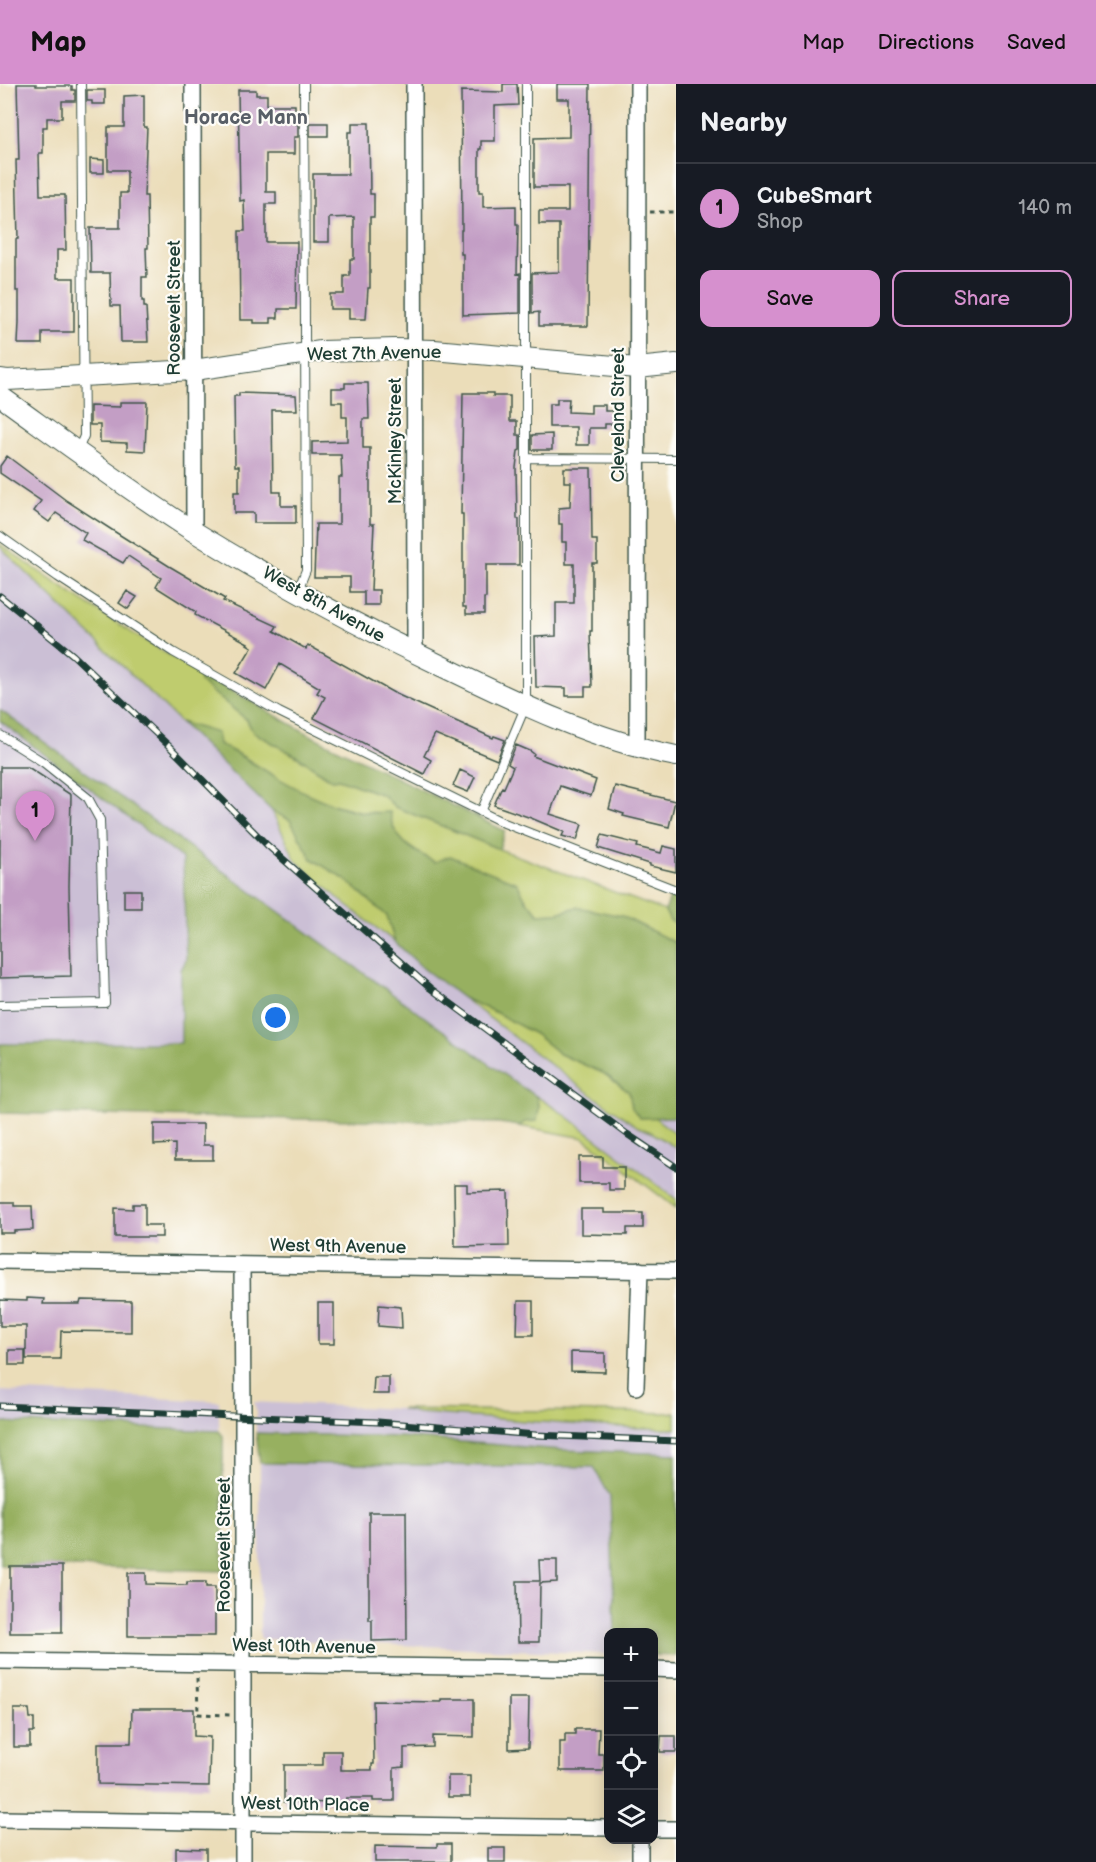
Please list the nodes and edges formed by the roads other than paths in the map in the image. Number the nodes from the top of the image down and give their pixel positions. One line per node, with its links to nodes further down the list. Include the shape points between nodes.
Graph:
1 (81, 84): 13 (lane)
2 (193, 84): 12 (street, Roosevelt Street)
3 (304, 84): 8 (lane)
4 (414, 84): 7 (street, McKinley Street)
5 (526, 84): 9 (lane)
6 (638, 84): 11 (street, Cleveland Street)
7 (415, 349): 8 (street, West 7th Avenue); 9 (street, West 7th Avenue); 23 (street, McKinley Street)
8 (304, 353): 12 (street, West 7th Avenue); 22 (lane, via 306,570)
9 (527, 358): 11 (street, West 7th Avenue); 17 (lane)
10 (676, 363): 11 (street, West 7th Avenue)
11 (637, 368): 19 (street, Cleveland Street)
12 (194, 370): 13 (street, West 7th Avenue); 20 (street, Roosevelt Street)
13 (83, 377): 14 (street, West 7th Avenue); 16 (lane, via 84,436)
14 (0, 379)
15 (4, 403): 16 (street, West 8th Avenue)
16 (77, 453): 20 (street, West 8th Avenue)
17 (527, 458): 19 (lane); 24 (lane)
18 (676, 459): 19 (lane)
19 (637, 460): 26 (street, Cleveland Street)
20 (194, 531): 22 (street, West 8th Avenue)
21 (0, 536): 28 (lane, via 182,657 279,712)
22 (297, 591): 23 (street, West 8th Avenue)
23 (415, 654): 24 (street, West 8th Avenue)
24 (526, 705): 26 (street, West 8th Avenue); 28 (lane)
25 (0, 735): 30 (lane, via 43,762 88,798 100,820 105,1003)
26 (637, 747): 27 (street, West 8th Avenue)
27 (676, 756)
28 (481, 812): 29 (lane)
29 (676, 890)
30 (0, 1005)
31 (0, 1262): 32 (street, West 9th Avenue)
32 (242, 1265): 33 (street, West 9th Avenue); 37 (street, Roosevelt Street)
33 (640, 1270): 34 (street, West 9th Avenue); 35 (street)
34 (676, 1271)
35 (636, 1387)
36 (0, 1661): 37 (street, West 10th Avenue)
37 (244, 1665): 38 (street, West 10th Avenue); 42 (street, Roosevelt Street)
38 (604, 1669)
39 (658, 1669): 40 (street)
40 (676, 1670)
41 (0, 1819): 42 (street, West 10th Place)
42 (243, 1823): 43 (street, West 10th Place); 47 (street, Roosevelt Street)
43 (604, 1828)
44 (658, 1829): 45 (street)
45 (676, 1829)
46 (640, 1844): 48 (street)
47 (243, 1862)
48 (640, 1862)

